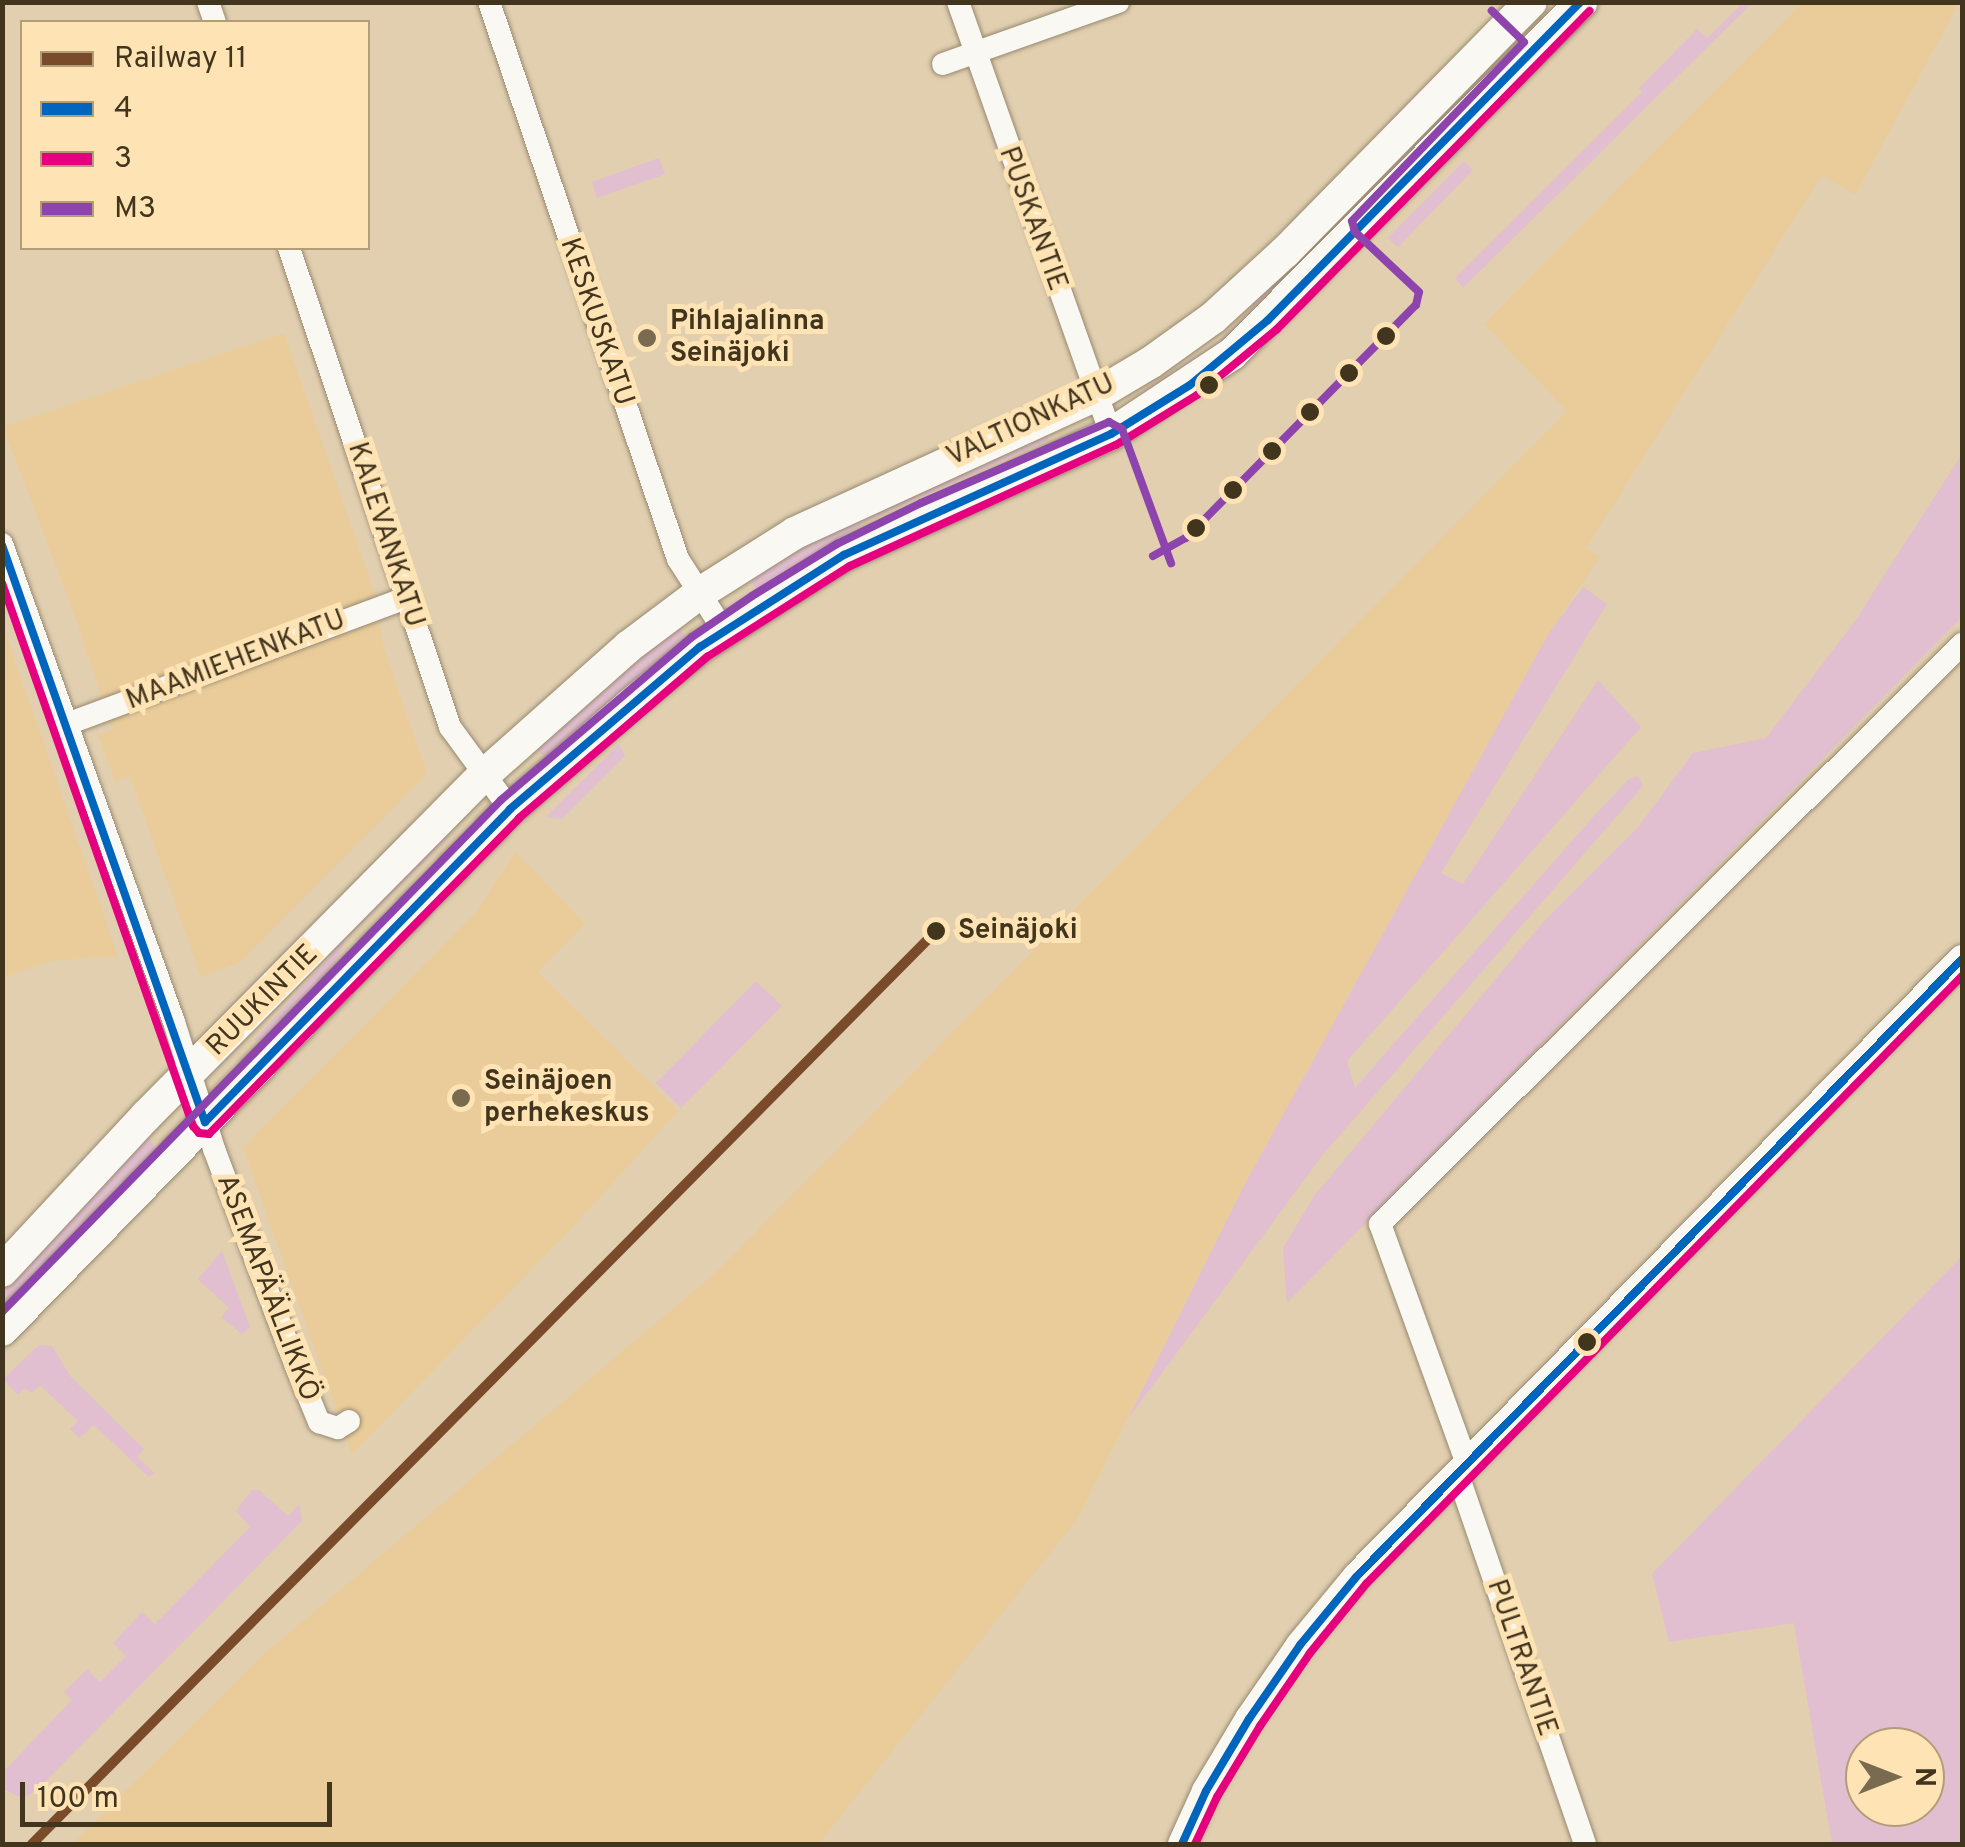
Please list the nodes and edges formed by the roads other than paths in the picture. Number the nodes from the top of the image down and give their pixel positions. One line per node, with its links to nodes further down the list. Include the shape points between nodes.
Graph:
1 (489, 2): 13 (street, KESKUSKATU, via 678,559)
2 (958, 2): 7 (street, PUSKANTIE)
3 (1118, 2): 7 (street)
4 (1581, 2): 6 (main road, VALTIONKATU)
5 (1516, 7): 6 (street); 10 (main road, VALTIONKATU, via 1285,252 1214,317)
6 (1542, 42): 11 (main road, VALTIONKATU, via 1232,354)
7 (974, 53): 8 (street); 10 (street, PUSKANTIE)
8 (943, 64)
9 (290, 250): 14 (street, KALEVANKATU)
10 (1096, 394): 11 (street, PUSKANTIE); 13 (main road, VALTIONKATU, via 794,533)
11 (1111, 434): 15 (main road, VALTIONKATU, via 844,555)
12 (2, 544): 17 (street)
13 (700, 592): 15 (street, KESKUSKATU); 18 (main road, VALTIONKATU)
14 (405, 598): 17 (street, MAAMIEHENKATU); 18 (street, KALEVANKATU, via 450,727)
15 (724, 630): 19 (main road, VALTIONKATU)
16 (1962, 644): 26 (street, PULTRANTIE, via 1380,1224)
17 (66, 724): 21 (street)
18 (484, 776): 19 (street, KALEVANKATU); 21 (main road, RUUKINTIE)
19 (510, 808): 22 (main road, RUUKINTIE)
20 (1962, 959): 26 (street)
21 (190, 1074): 22 (street); 23 (main road, RUUKINTIE)
22 (205, 1122): 24 (main road, RUUKINTIE); 25 (street, ASEMAPÄÄLLIKKÖ, via 319,1422 338,1428)
23 (2, 1272)
24 (2, 1330)
25 (349, 1421)
26 (1462, 1468): 27 (street, via 1300,1646 1223,1762); 28 (street, PULTRANTIE)
27 (1182, 1844)
28 (1584, 1844)

